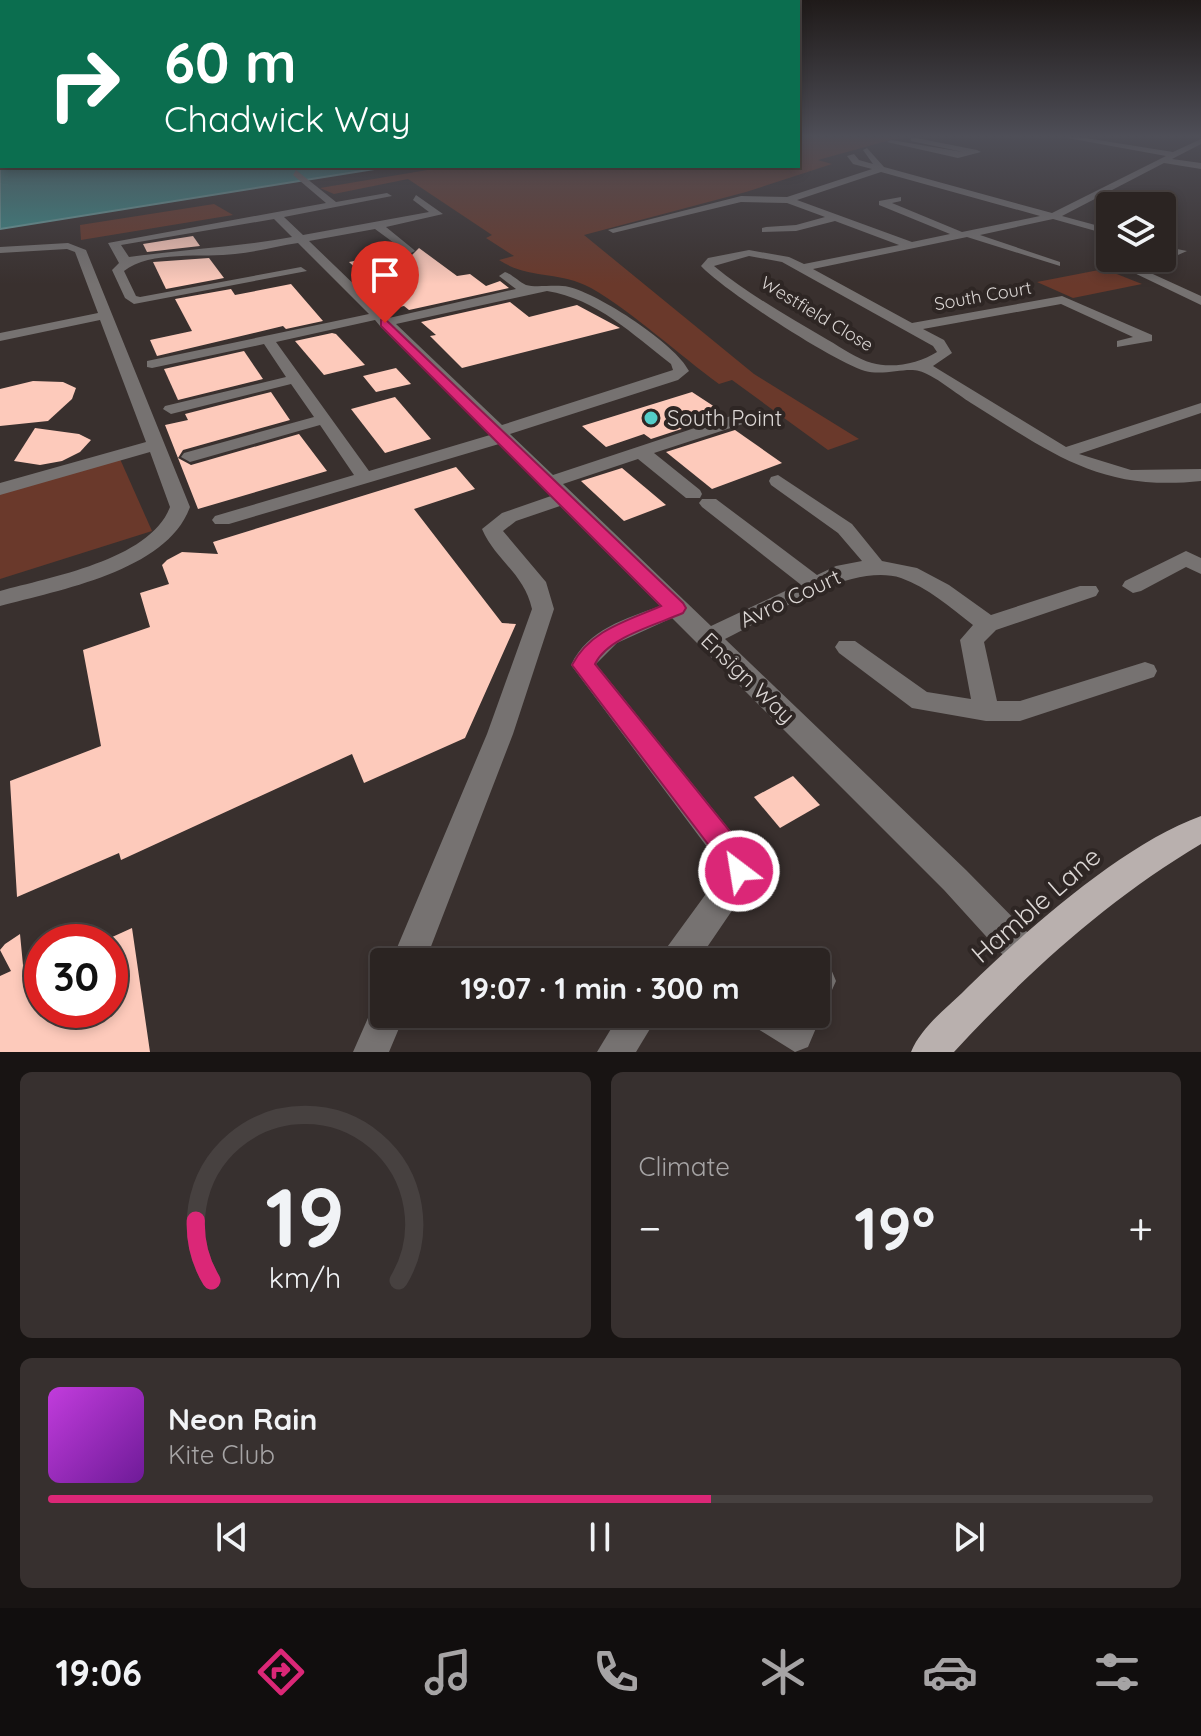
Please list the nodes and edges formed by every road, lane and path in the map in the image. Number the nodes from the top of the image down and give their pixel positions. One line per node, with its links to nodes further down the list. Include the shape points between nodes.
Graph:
1 (312, 186): 9 (street)
2 (830, 186): 8 (street)
3 (944, 186): 11 (street)
4 (1111, 186): 11 (street)
5 (387, 196): 9 (street)
6 (416, 198): 13 (street, via 438,214)
7 (898, 199): 19 (street, via 882,203)
8 (788, 200): 12 (street); 14 (street, via 741,199)
9 (334, 205): 10 (street)
10 (275, 214): 20 (street, Ensign Way); 26 (street, via 115,242 122,260)
11 (1054, 216): 15 (street); 19 (street, Westfield Close)
12 (835, 218): 17 (street); 21 (street)
13 (377, 225): 20 (street); 24 (street)
14 (632, 225): 16 (street); 18 (street)
15 (1096, 228)
16 (613, 230)
17 (766, 230)
18 (651, 233)
19 (965, 234): 21 (street, Westfield Close); 28 (street)
20 (298, 239): 27 (street); 38 (street, Ensign Way)
21 (910, 245): 29 (street, Westfield Close)
22 (0, 250): 37 (street, via 79,248)
23 (1176, 250): 25 (street, via 1186,252)
24 (409, 251)
25 (1176, 255)
26 (129, 261): 27 (street, via 185,252); 27 (street, via 118,270 134,300)
27 (253, 264): 30 (street)
28 (1056, 264)
29 (803, 268): 39 (street, Westfield Close); 44 (street, Westfield Close, via 761,253 718,259 707,266 859,364 890,370)
30 (301, 271)
31 (1138, 272): 36 (street)
32 (505, 276): 33 (street)
33 (526, 290): 38 (street); 50 (street, via 558,287 597,304 677,362 681,371)
34 (1014, 295): 35 (street, South Court, via 1039,290)
35 (1062, 300): 39 (street, South Court); 42 (street, South Court, via 1147,338)
36 (1201, 301)
37 (105, 315): 40 (street); 51 (street)
38 (381, 319): 41 (street); 50 (street, Ensign Way)
39 (910, 327): 44 (street, Westfield Close, via 945,351)
40 (0, 337)
41 (268, 340): 43 (street); 45 (street)
42 (1122, 344)
43 (152, 364)
44 (919, 364): 53 (street)
45 (295, 379): 47 (street); 49 (street)
46 (1201, 408): 53 (street)
47 (171, 409)
48 (752, 415): 52 (street)
49 (324, 419): 54 (street); 56 (street)
50 (500, 434): 56 (street); 59 (street, Ensign Way)
51 (156, 445): 58 (street); 66 (street, via 180,507 168,531 136,555)
52 (640, 451): 59 (street); 63 (street)
53 (1064, 453): 55 (street, via 1094,470 1162,481)
54 (190, 457)
55 (1201, 475)
56 (365, 478): 60 (street)
57 (778, 481): 62 (street, via 849,531)
58 (0, 489)
59 (558, 490): 67 (street, Ensign Way); 74 (street, via 492,529 538,587 543,609 500,734)
60 (222, 520)
61 (1193, 562): 64 (street)
62 (875, 566): 63 (street, Avro Court, via 844,571); 68 (street, Avro Court, via 909,573)
63 (816, 585): 69 (street, Avro Court)
64 (1133, 586)
65 (1088, 591): 68 (street)
66 (0, 599)
67 (675, 608): 69 (street, Ensign Way); 75 (street, via 607,638 590,650 583,665 738,864 733,883)
68 (988, 624): 72 (street, via 972,640)
69 (707, 638): 76 (street, Ensign Way)
70 (847, 647): 72 (street, via 921,701)
71 (1145, 671): 72 (street, via 1020,711)
72 (986, 711)
73 (1201, 829): 76 (main road, Hamble Lane, via 1139,863)
74 (414, 948)
75 (690, 948)
76 (1025, 954): 81 (main road, Hamble Lane)
77 (381, 1028): 79 (street)
78 (631, 1028): 80 (street)
79 (371, 1052)
80 (615, 1052)
81 (929, 1052)

